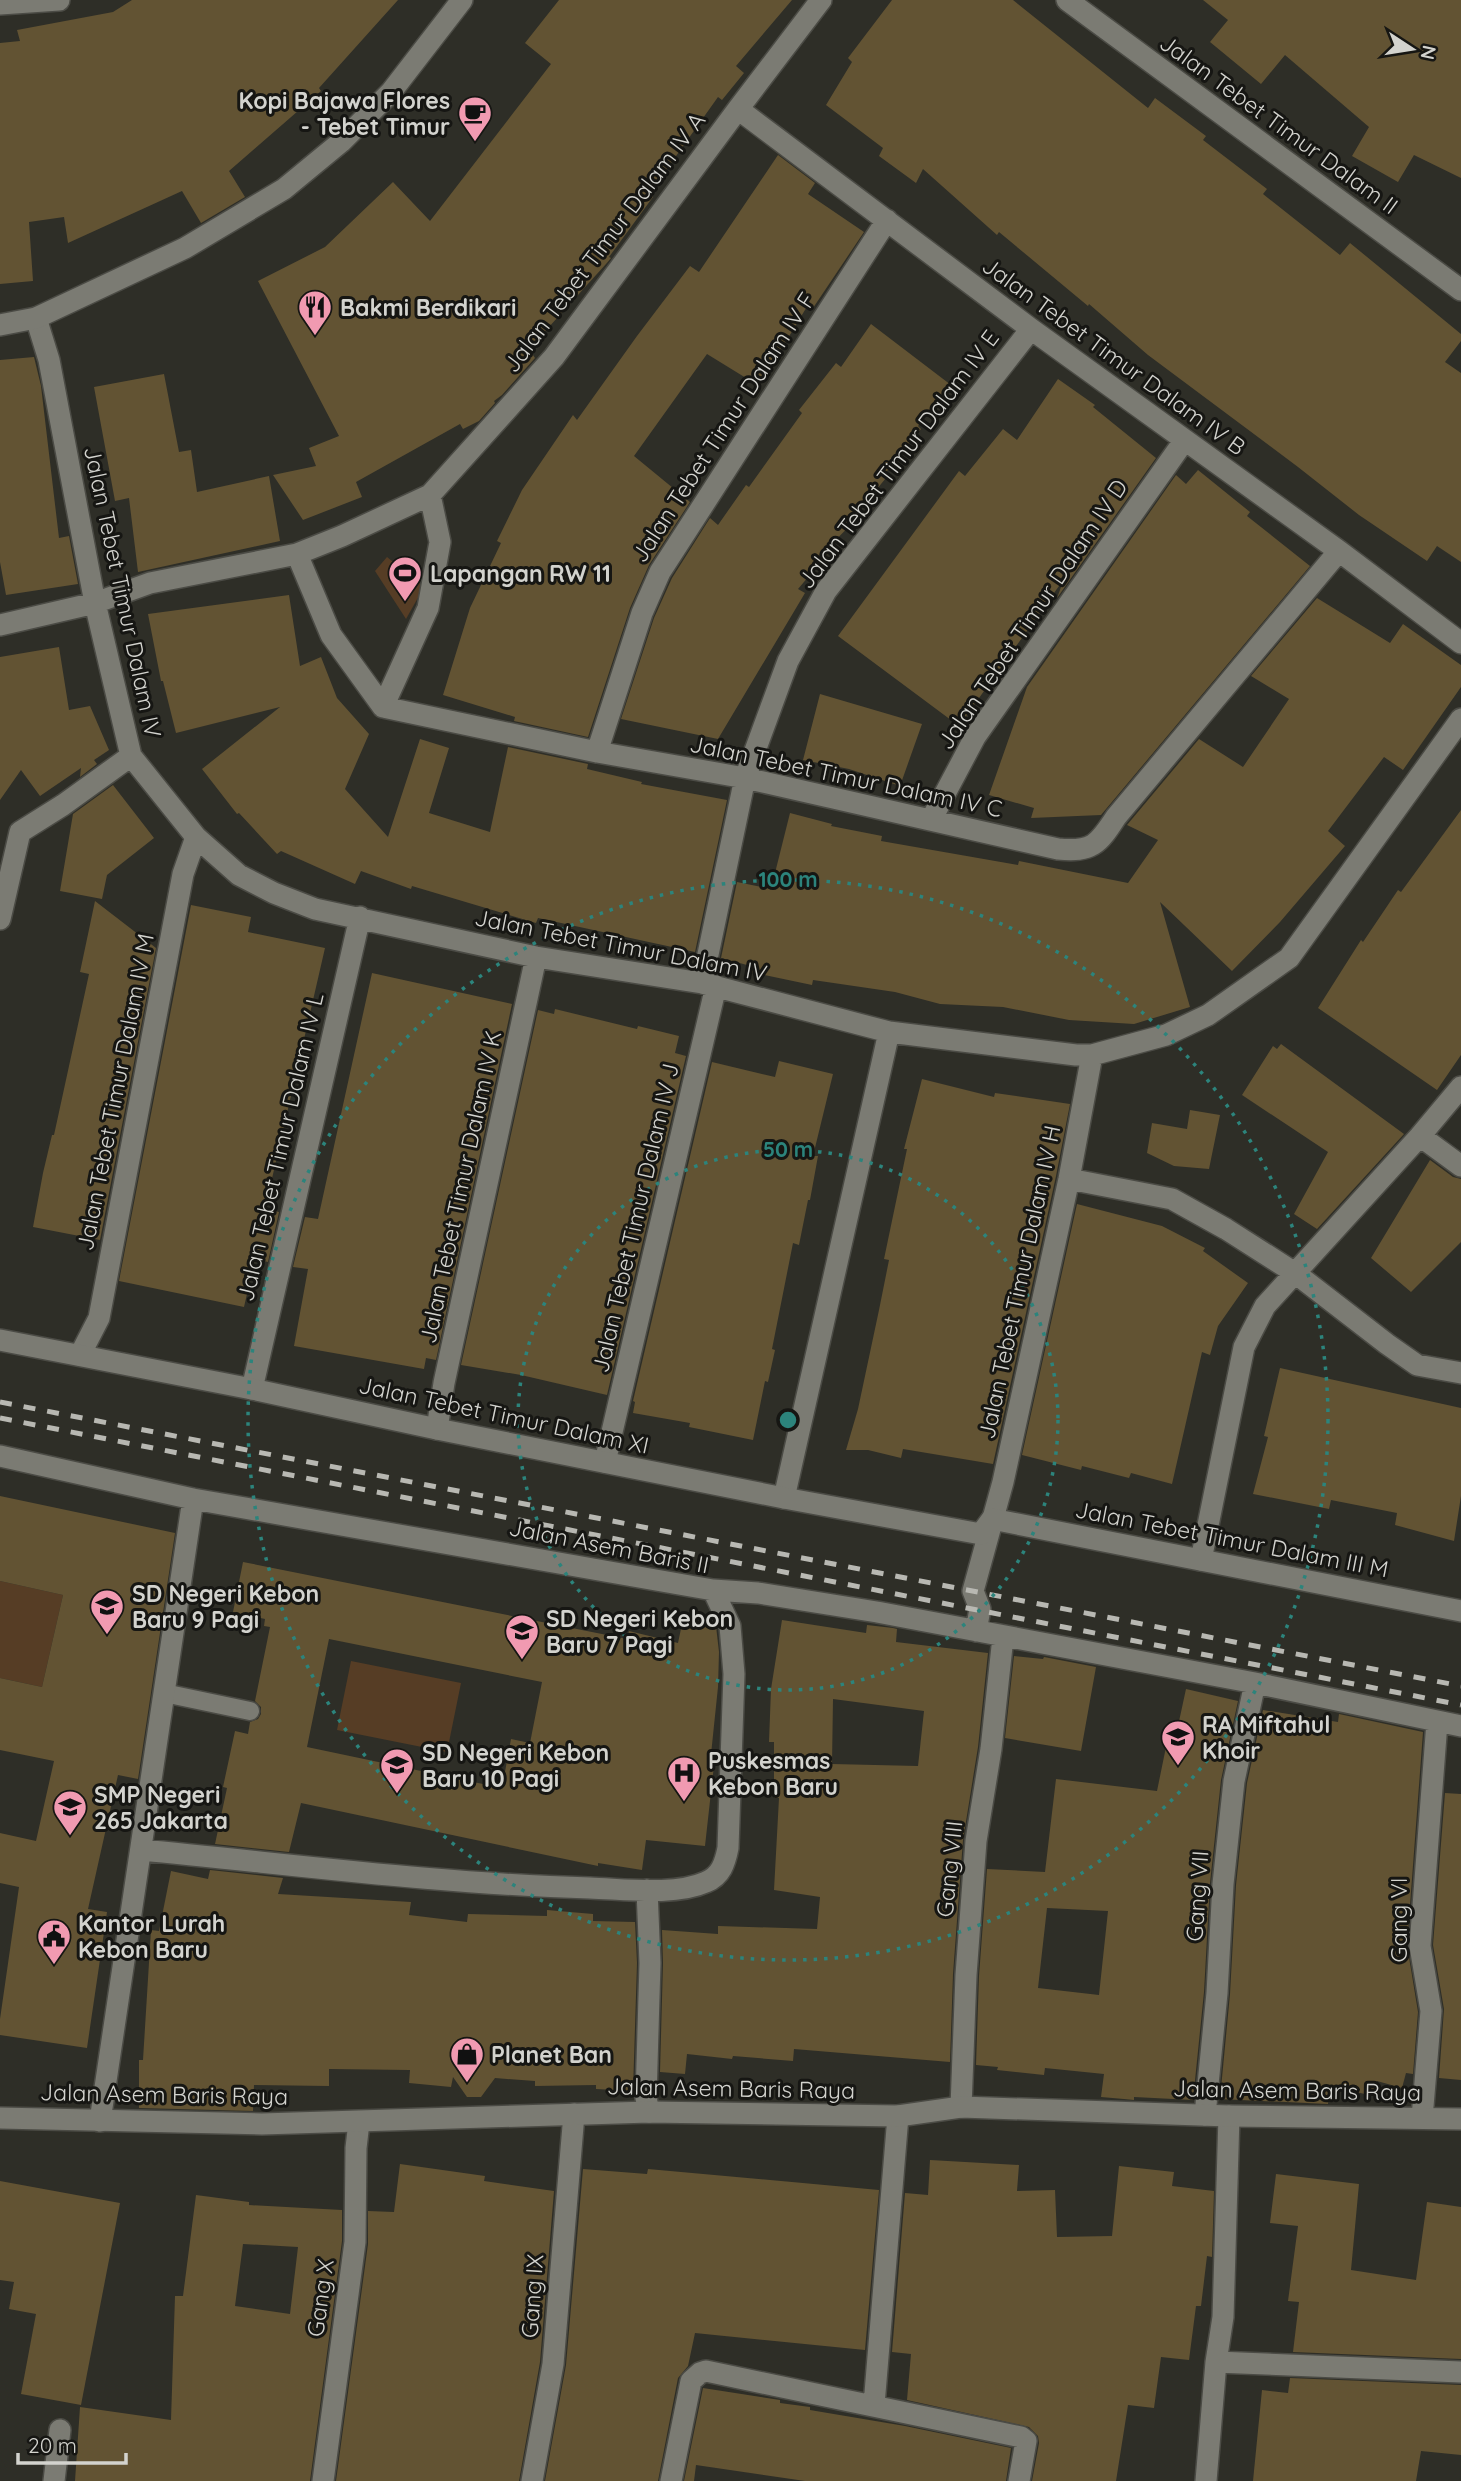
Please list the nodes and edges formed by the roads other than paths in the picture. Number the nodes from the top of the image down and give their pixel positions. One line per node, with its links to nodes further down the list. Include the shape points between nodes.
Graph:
1 (59, 0): 5 (street)
2 (462, 0): 9 (street, via 391,92 284,189 185,248)
3 (821, 0): 6 (street, Jalan Tebet Timur Dalam IV A)
4 (1067, 0): 8 (street, Jalan Tebet Timur Dalam II)
5 (0, 4)
6 (738, 109): 7 (street, Jalan Tebet Timur Dalam IV B); 13 (street, Jalan Tebet Timur Dalam IV A, via 554,357)
7 (887, 220): 11 (street, Jalan Tebet Timur Dalam IV B); 21 (street, Jalan Tebet Timur Dalam IV F, via 660,572)
8 (1461, 290)
9 (36, 318): 10 (street); 16 (street, Jalan Tebet Timur Dalam IV, via 49,360)
10 (0, 325)
11 (1031, 329): 12 (street, Jalan Tebet Timur Dalam IV B); 23 (street, Jalan Tebet Timur Dalam IV E, via 826,592 788,661)
12 (1184, 441): 14 (street, Jalan Tebet Timur Dalam IV B); 24 (street, Jalan Tebet Timur Dalam IV D, via 975,737)
13 (430, 495): 15 (street, Jalan Tebet Timur Dalam IV A); 19 (street, via 440,542 428,608)
14 (1339, 551): 18 (street, Jalan Tebet Timur Dalam IV B); 24 (street, Jalan Tebet Timur Dalam IV C, via 1093,847 1058,849)
15 (297, 554): 16 (street, Jalan Tebet Timur Dalam IV A, via 150,583); 19 (street, via 331,635)
16 (94, 603): 17 (street, Jalan Tebet Timur Dalam IV A); 22 (street, Jalan Tebet Timur Dalam IV)
17 (0, 625)
18 (1461, 643)
19 (383, 707): 21 (street, Jalan Tebet Timur Dalam IV C)
20 (1461, 719): 31 (street, Jalan Tebet Timur Dalam IV, via 1289,958 1208,1015 1166,1035)
21 (597, 752): 23 (street, Jalan Tebet Timur Dalam IV C)
22 (131, 756): 25 (street, Jalan Tebet Timur Dalam IV); 27 (street, via 20,832)
23 (745, 778): 24 (street, Jalan Tebet Timur Dalam IV C); 29 (street, Jalan Tebet Timur Dalam IV E)
24 (931, 820)
25 (196, 837): 26 (street, Jalan Tebet Timur Dalam IV, via 239,875 274,893 315,909); 38 (street, Jalan Tebet Timur Dalam IV M, via 183,874 99,1318)
26 (360, 917): 28 (street, Jalan Tebet Timur Dalam IV); 40 (street, Jalan Tebet Timur Dalam IV L)
27 (0, 919)
28 (536, 957): 29 (street, Jalan Tebet Timur Dalam IV); 41 (street, Jalan Tebet Timur Dalam IV K)
29 (709, 985): 30 (street, Jalan Tebet Timur Dalam IV); 43 (street, Jalan Tebet Timur Dalam IV J)
30 (889, 1032): 31 (street, Jalan Tebet Timur Dalam IV); 44 (street)
31 (1092, 1055): 35 (street, Jalan Tebet Timur Dalam IV H)
32 (1461, 1087): 33 (street)
33 (1420, 1136): 34 (street); 36 (street)
34 (1461, 1166)
35 (1069, 1179): 36 (street, via 1172,1199); 46 (street, Jalan Tebet Timur Dalam IV H)
36 (1295, 1273): 39 (street, via 1418,1364); 47 (street, via 1265,1306 1244,1347)
37 (0, 1340): 38 (street, Jalan Tebet Timur Dalam XI)
38 (80, 1355): 40 (street, Jalan Tebet Timur Dalam XI)
39 (1461, 1373)
40 (252, 1389): 41 (street, Jalan Tebet Timur Dalam XI)
41 (437, 1429): 43 (street, Jalan Tebet Timur Dalam XI)
42 (0, 1456): 45 (street, Jalan Asem Baris II)
43 (605, 1462): 44 (street, Jalan Tebet Timur Dalam XI)
44 (784, 1498): 46 (street, Jalan Tebet Timur Dalam XI, via 981,1534)
45 (193, 1499): 48 (street, Jalan Asem Baris II); 53 (street)
46 (992, 1519): 47 (street, Jalan Tebet Timur Dalam III M); 50 (street, Jalan Tebet Timur Dalam IV H, via 973,1591 980,1609)
47 (1201, 1560): 49 (street, Jalan Tebet Timur Dalam III M)
48 (713, 1590): 50 (street, via 789,1597); 58 (street, Jalan Asem Baris II, via 730,1626 734,1674 725,1863 717,1876 706,1882)
49 (1461, 1611)
50 (976, 1631): 51 (street)
51 (1003, 1637): 52 (street); 59 (street, Gang VIII, via 976,1841)
52 (1255, 1683): 55 (street); 62 (street, Gang VII, via 1234,1781)
53 (164, 1693): 54 (lane); 57 (street)
54 (250, 1711)
55 (1437, 1722): 56 (street); 66 (street, Gang VI, via 1420,1946 1431,2011)
56 (1461, 1726)
57 (141, 1850): 58 (street, Jalan Asem Baris II, via 478,1884); 68 (street)
58 (647, 1890): 60 (street)
59 (961, 2107): 62 (street, Jalan Asem Baris Raya); 63 (street, Jalan Asem Baris Raya)
60 (649, 2112): 61 (street, Jalan Asem Baris Raya); 63 (street, Jalan Asem Baris Raya)
61 (574, 2114): 69 (street, Jalan Asem Baris Raya); 76 (street, Gang IX, via 553,2364)
62 (1205, 2115): 64 (street, Jalan Asem Baris Raya)
63 (898, 2116): 72 (street)
64 (1229, 2116): 66 (street, Jalan Asem Baris Raya); 70 (street, via 1223,2317)
65 (0, 2118): 68 (street, Jalan Asem Baris Raya)
66 (1422, 2118): 67 (street, Jalan Asem Baris Raya)
67 (1461, 2119)
68 (100, 2121): 69 (street, Jalan Asem Baris Raya)
69 (359, 2122): 75 (street, Gang X, via 355,2242)
70 (1216, 2362): 71 (street); 79 (street)
71 (1461, 2372)
72 (873, 2405): 77 (street, via 700,2373 691,2381); 78 (street, via 1021,2437 1026,2441)
73 (60, 2430): 74 (street)
74 (54, 2481)
75 (323, 2481)
76 (532, 2481)
77 (671, 2481)
78 (1019, 2481)
79 (1206, 2481)

